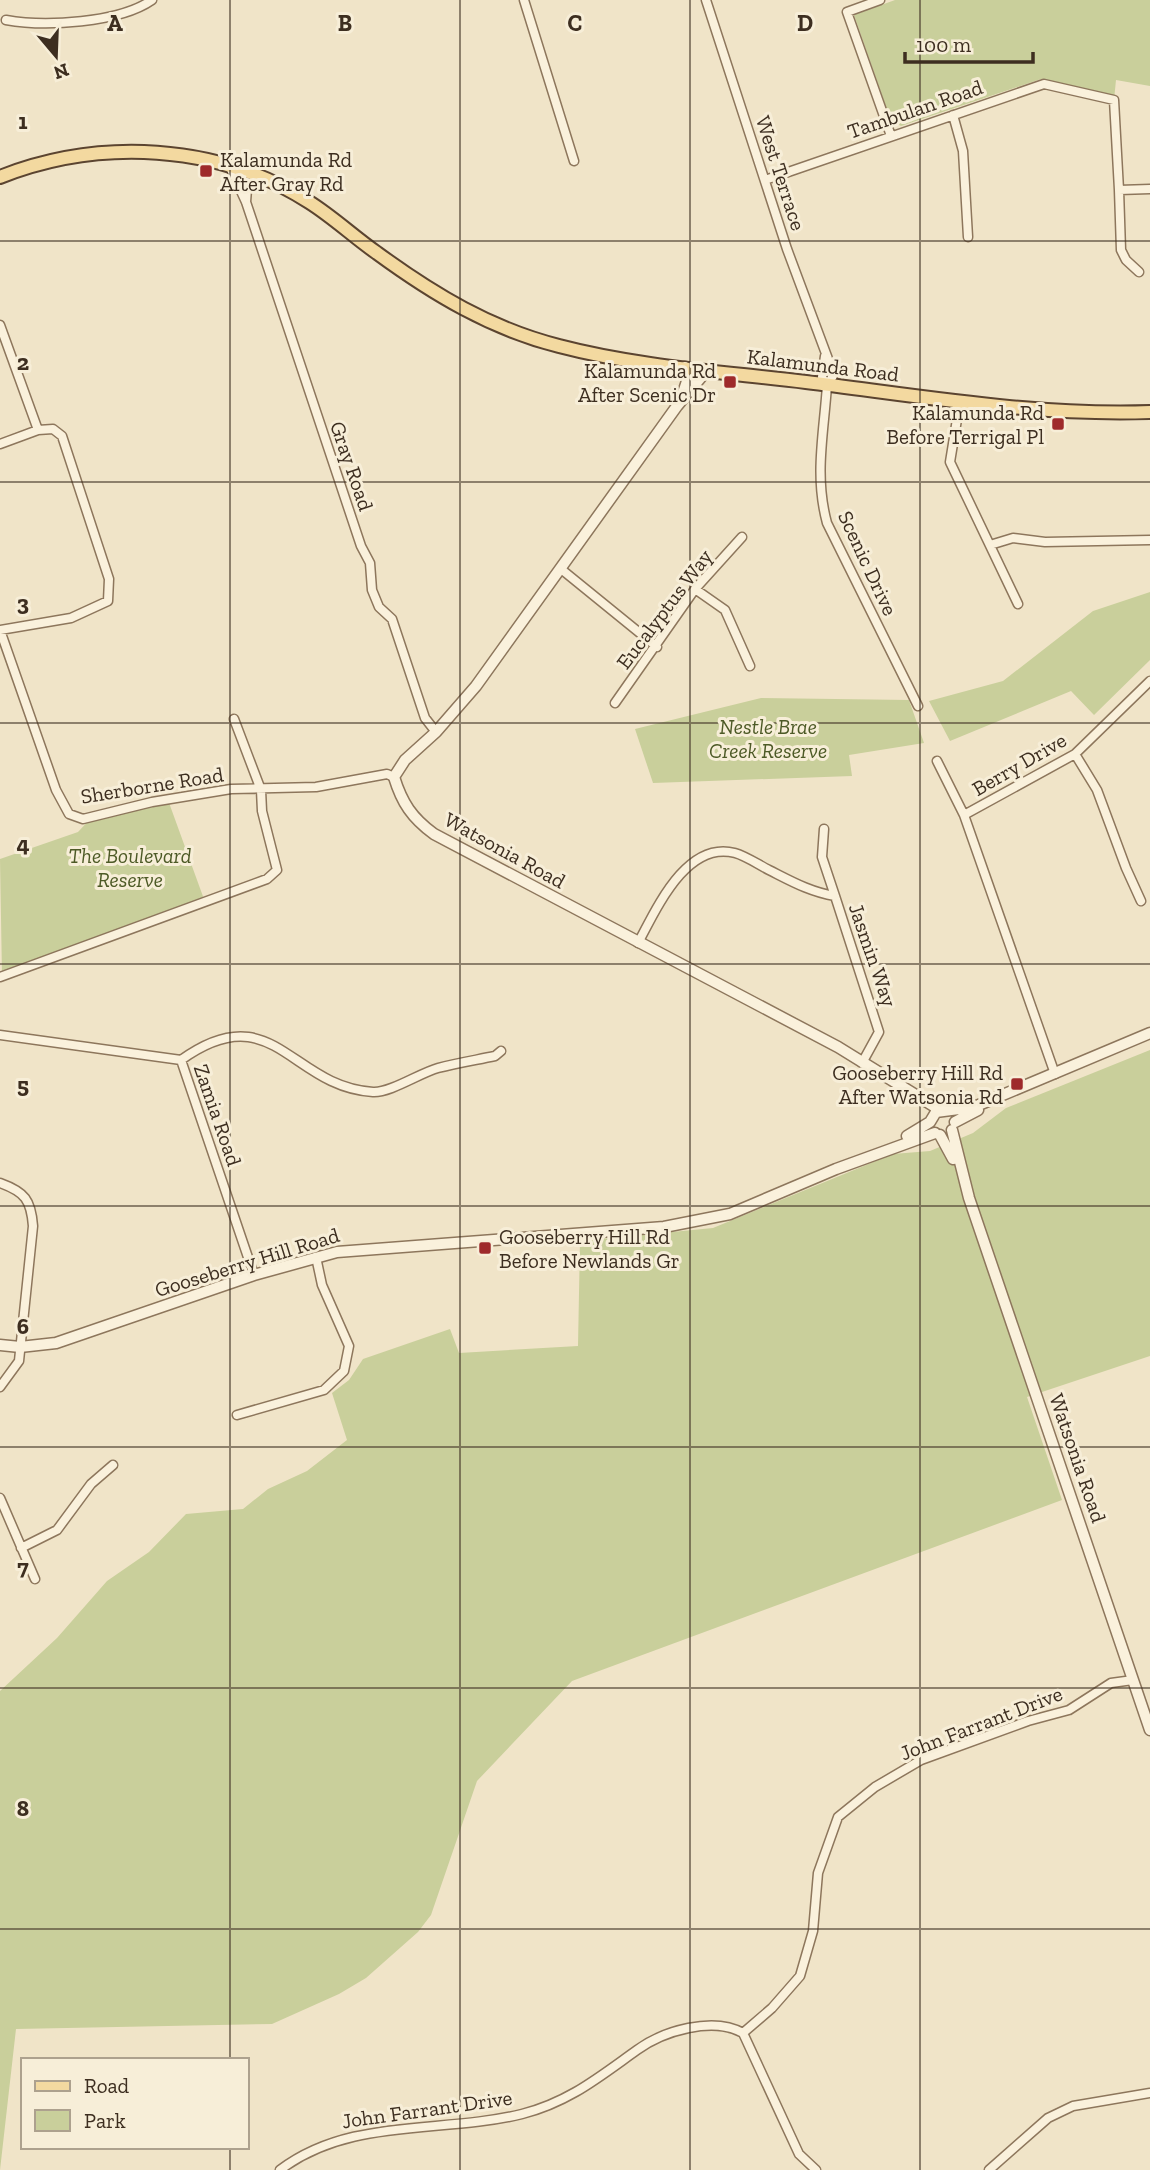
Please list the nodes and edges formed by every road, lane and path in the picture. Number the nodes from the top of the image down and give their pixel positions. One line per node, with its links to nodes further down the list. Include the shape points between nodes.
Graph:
1 (152, 0): 5 (street, via 82,21)
2 (524, 0): 8 (street)
3 (706, 0): 12 (street, West Terrace)
4 (880, 0): 7 (street, via 847,12)
5 (6, 20)
6 (953, 115): 7 (street, Tambulan Road); 14 (street, Tambulan Road, via 1044,84 1114,100); 16 (street, via 963,151)
7 (891, 136): 12 (street, Tambulan Road)
8 (574, 162)
9 (230, 167): 10 (main road, Kalamunda Road); 11 (main road, Kalamunda Road, via 167,153 116,151 68,156); 15 (street, Gray Road)
10 (257, 176): 15 (street, via 247,189); 19 (main road, Kalamunda Road, via 309,202 444,300 492,324 560,347)
11 (0, 177)
12 (765, 180): 21 (street, West Terrace, via 825,356 822,377)
13 (1150, 189): 14 (street)
14 (1119, 190): 17 (street, Tambulan Road, via 1121,250)
15 (246, 202): 40 (street, Gray Road, via 370,563 372,590 379,607 392,619 425,718)
16 (968, 237)
17 (1139, 272)
18 (0, 326): 25 (street)
19 (685, 367): 20 (main road, Kalamunda Road); 23 (street, via 687,381)
20 (707, 370): 21 (main road, Kalamunda Road); 23 (street)
21 (827, 385): 22 (main road, Kalamunda Road); 38 (street, Scenic Drive, via 818,472 827,523)
22 (960, 401): 24 (main road, Kalamunda Road, via 1063,413); 29 (street, via 950,462)
23 (677, 406): 30 (street)
24 (1150, 412)
25 (38, 430): 26 (street); 33 (street, via 53,429 62,436 109,579 108,601 71,618)
26 (0, 444)
27 (742, 537): 31 (street, Eucalyptus Way)
28 (1150, 540): 29 (street, via 1045,542 1013,538)
29 (990, 545): 32 (street)
30 (561, 569): 34 (street); 40 (street, via 476,686)
31 (695, 589): 34 (street, Eucalyptus Way); 35 (street, via 725,610)
32 (1018, 604)
33 (0, 630): 44 (street, Sherborne Road, via 56,790 69,814 83,819 230,789)
34 (657, 647): 37 (street, Eucalyptus Way)
35 (750, 666)
36 (1150, 681): 41 (street, Berry Drive)
37 (615, 703)
38 (918, 706)
39 (234, 719): 44 (street)
40 (436, 732): 43 (street, via 405,760)
41 (1074, 754): 45 (street, Berry Drive); 48 (street, via 1097,790)
42 (937, 761): 45 (street)
43 (394, 778): 44 (street, Sherborne Road, via 375,775 316,787); 49 (street, Watsonia Road, via 402,802 417,822 434,834)
44 (261, 790): 50 (street, via 261,811 277,870 267,879)
45 (964, 815): 56 (street)
46 (824, 829): 47 (street, via 822,857)
47 (835, 896): 49 (street, Jasmin Way, via 815,893 735,853 718,852 697,861 673,881); 55 (street, Jasmin Way, via 879,1032)
48 (1141, 901)
49 (638, 943): 55 (street, Watsonia Road)
50 (0, 977)
51 (1150, 1033): 56 (street)
52 (0, 1035): 54 (street, Zamia Road)
53 (501, 1051): 54 (street, via 376,1093 337,1085 265,1040 236,1034 204,1044)
54 (181, 1060): 67 (street, Zamia Road)
55 (862, 1063): 58 (street, Watsonia Road)
56 (1055, 1074): 57 (street)
57 (1025, 1087): 59 (street, via 974,1107); 61 (street)
58 (921, 1098): 59 (street, Watsonia Road); 60 (street)
59 (944, 1111): 60 (street, Gooseberry Hill Road); 61 (street, Watsonia Road)
60 (930, 1121): 62 (street, Watsonia Road); 63 (street, Gooseberry Hill Road)
61 (953, 1126): 62 (street, Gooseberry Hill Road); 65 (street, Watsonia Road)
62 (937, 1134): 63 (street, Gooseberry Hill Road); 65 (street, Watsonia Road)
63 (836, 1169): 66 (street, Gooseberry Hill Road, via 740,1210 686,1224 355,1250)
64 (0, 1183): 69 (street, via 20,1190 31,1205 33,1226)
65 (969, 1198): 76 (street, Watsonia Road)
66 (316, 1257): 67 (street, Gooseberry Hill Road); 71 (street, via 322,1285 349,1346 344,1371 324,1390)
67 (254, 1275): 69 (street, Gooseberry Hill Road, via 56,1343)
68 (0, 1345): 69 (street, Gooseberry Hill Road)
69 (20, 1347): 70 (street, via 19,1361)
70 (0, 1387)
71 (237, 1415)
72 (113, 1465): 74 (street, via 91,1483 57,1530)
73 (0, 1498): 74 (street)
74 (21, 1548): 75 (street)
75 (35, 1578)
76 (1133, 1679): 77 (street, Watsonia Road); 78 (street, John Farrant Drive, via 1111,1684 1069,1710 921,1760 875,1787 838,1818 818,1873 813,1931 800,1976)
77 (1150, 1730)
78 (743, 2033): 80 (street, John Farrant Drive, via 732,2026 681,2029 656,2036 569,2099 472,2123 339,2138 300,2155); 81 (street, via 799,2154)
79 (1150, 2093): 82 (street, via 1073,2106 1048,2118)
80 (280, 2170)
81 (816, 2170)
82 (989, 2170)

